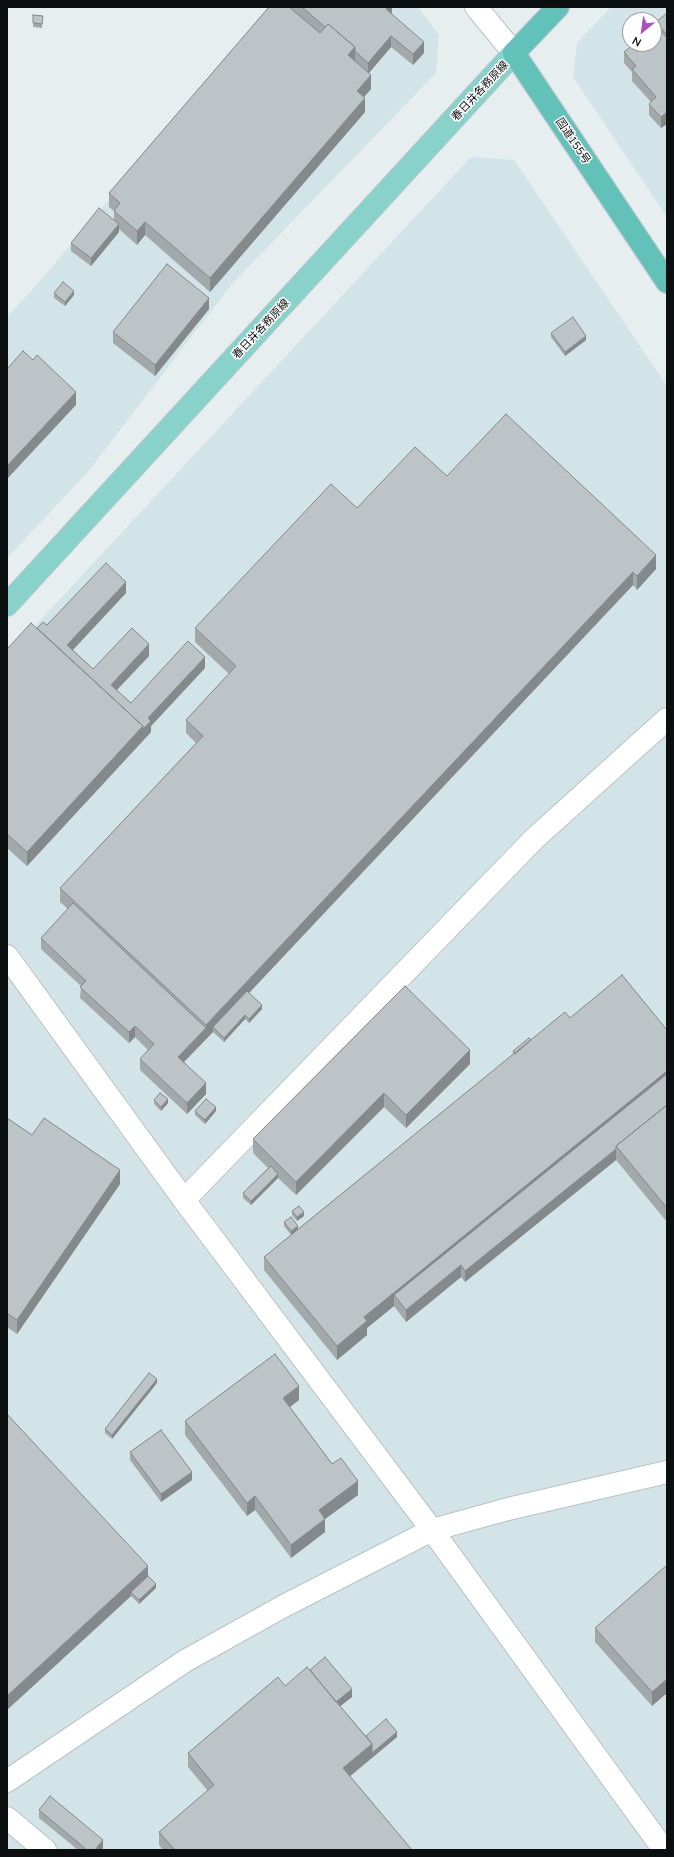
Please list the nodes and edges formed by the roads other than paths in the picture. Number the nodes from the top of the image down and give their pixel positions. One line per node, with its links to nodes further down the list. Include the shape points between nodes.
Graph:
1 (476, 7): 3 (street)
2 (558, 7): 3 (highway)
3 (514, 53): 4 (highway, 国道155号); 5 (main road, 春日井各務原線)
4 (667, 282)
5 (7, 605)
6 (667, 719): 8 (street, via 534,839)
7 (7, 956): 8 (street)
8 (184, 1200): 10 (street)
9 (667, 1472): 10 (street, via 508,1509)
10 (432, 1530): 11 (street, via 185,1660); 14 (street)
11 (7, 1781)
12 (7, 1818): 13 (street)
13 (44, 1850)
14 (663, 1850)

